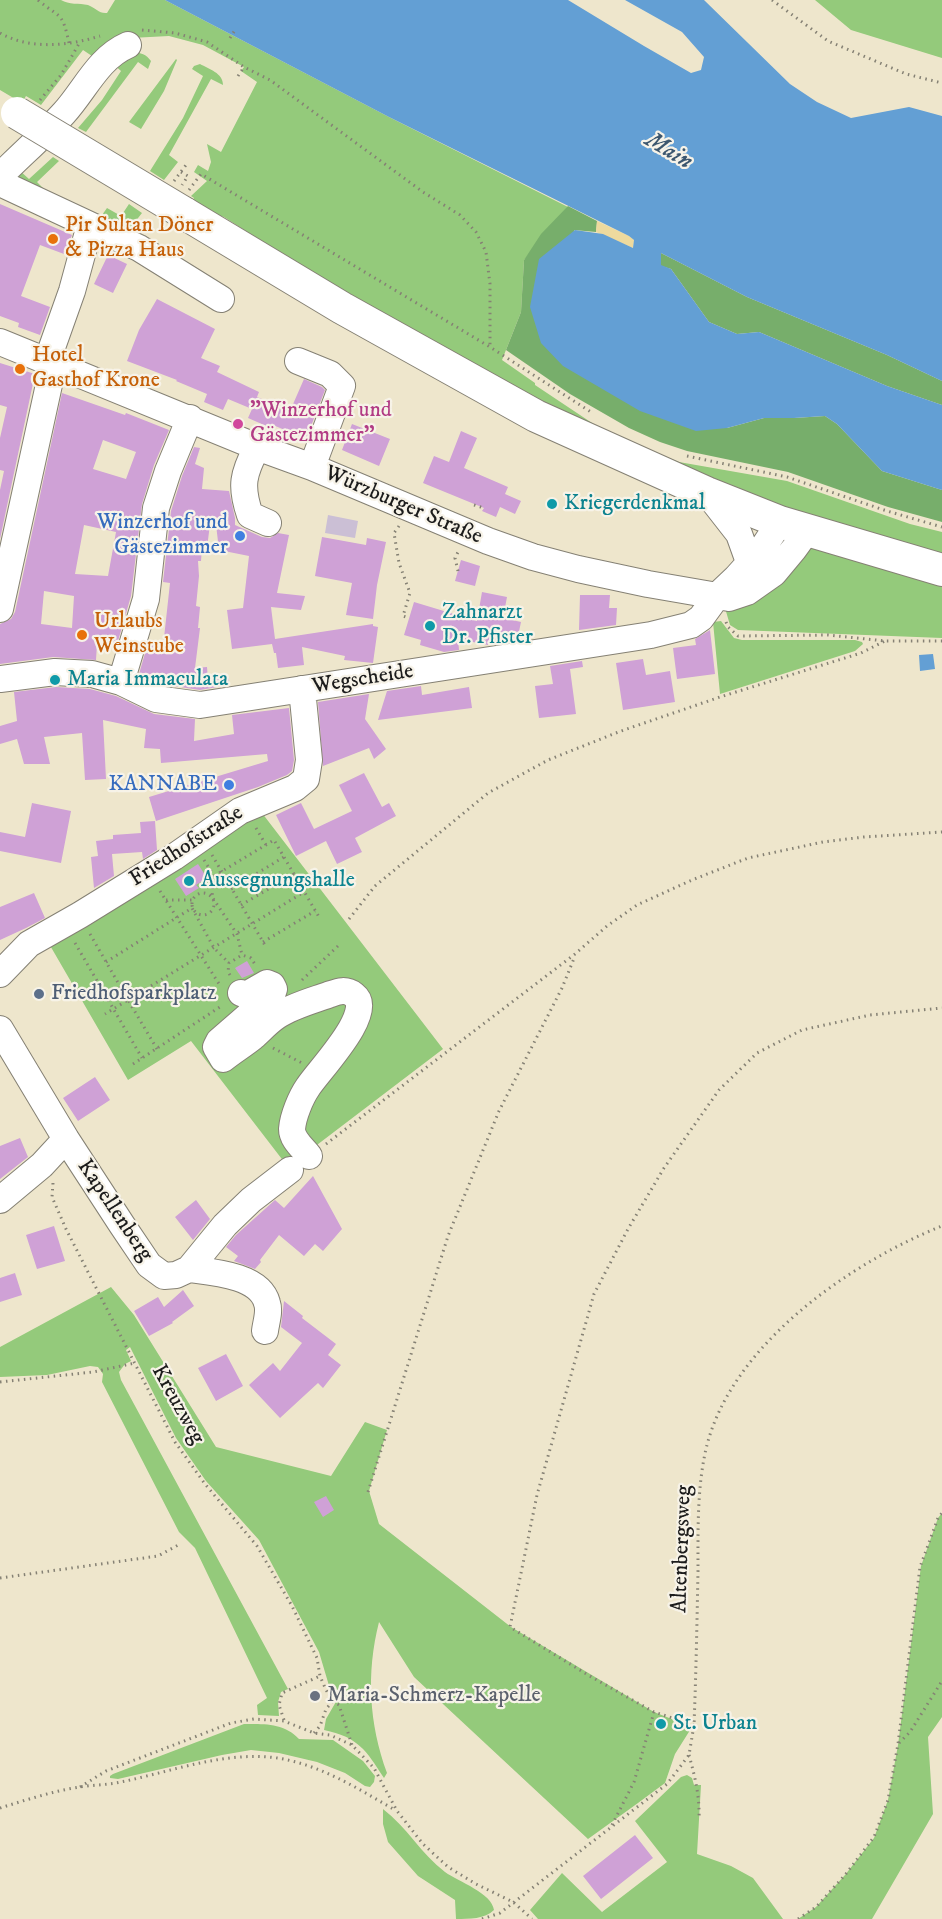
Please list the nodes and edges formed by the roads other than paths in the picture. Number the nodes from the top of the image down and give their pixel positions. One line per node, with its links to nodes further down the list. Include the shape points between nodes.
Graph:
1 (123, 36): 3 (street, via 116,50 64,112)
2 (19, 105): 13 (main road, bridge, via 183,200 342,308 536,416)
3 (0, 176)
4 (0, 183): 5 (street)
5 (90, 225): 6 (street, via 139,248); 9 (street)
6 (221, 299)
7 (0, 342): 9 (street, Würzburger Straße)
8 (298, 361): 12 (street, via 330,374 342,386)
9 (50, 363): 10 (street, Würzburger Straße); 19 (street, via 50,380)
10 (190, 418): 11 (street, Würzburger Straße); 21 (street, via 156,508 146,599)
11 (257, 447): 12 (street, Würzburger Straße); 14 (street, via 247,468 243,496 250,515)
12 (312, 467): 18 (street, Würzburger Straße, via 533,557)
13 (707, 493): 15 (main road); 16 (street, via 739,534)
14 (268, 522)
15 (793, 526): 16 (street); 17 (main road); 18 (street, Würzburger Straße, via 783,562 759,585 729,598)
16 (749, 562): 18 (street)
17 (942, 570)
18 (717, 596): 22 (street, Wegscheide, via 691,625 665,632)
19 (0, 609)
20 (0, 679): 21 (street, Wegscheide, via 55,672 92,674)
21 (121, 682): 22 (street, Wegscheide, via 156,699 192,705)
22 (302, 690): 23 (street, Friedhofstraße, via 309,760 306,779 295,788 240,811 85,918 29,944)
23 (0, 974)
24 (232, 995): 28 (street, via 246,995 267,983 274,989 219,1041 216,1047 223,1059 278,1016 298,1006 341,990 357,997 360,1006 346,1037 303,1098 292,1130 299,1163 225,1225)
25 (0, 1029): 26 (street, Kapellenberg)
26 (61, 1144): 27 (street); 28 (street, Kapellenberg, via 149,1265 164,1276)
27 (0, 1200)
28 (189, 1269): 29 (street, via 234,1275 258,1289 267,1301)
29 (264, 1331)

